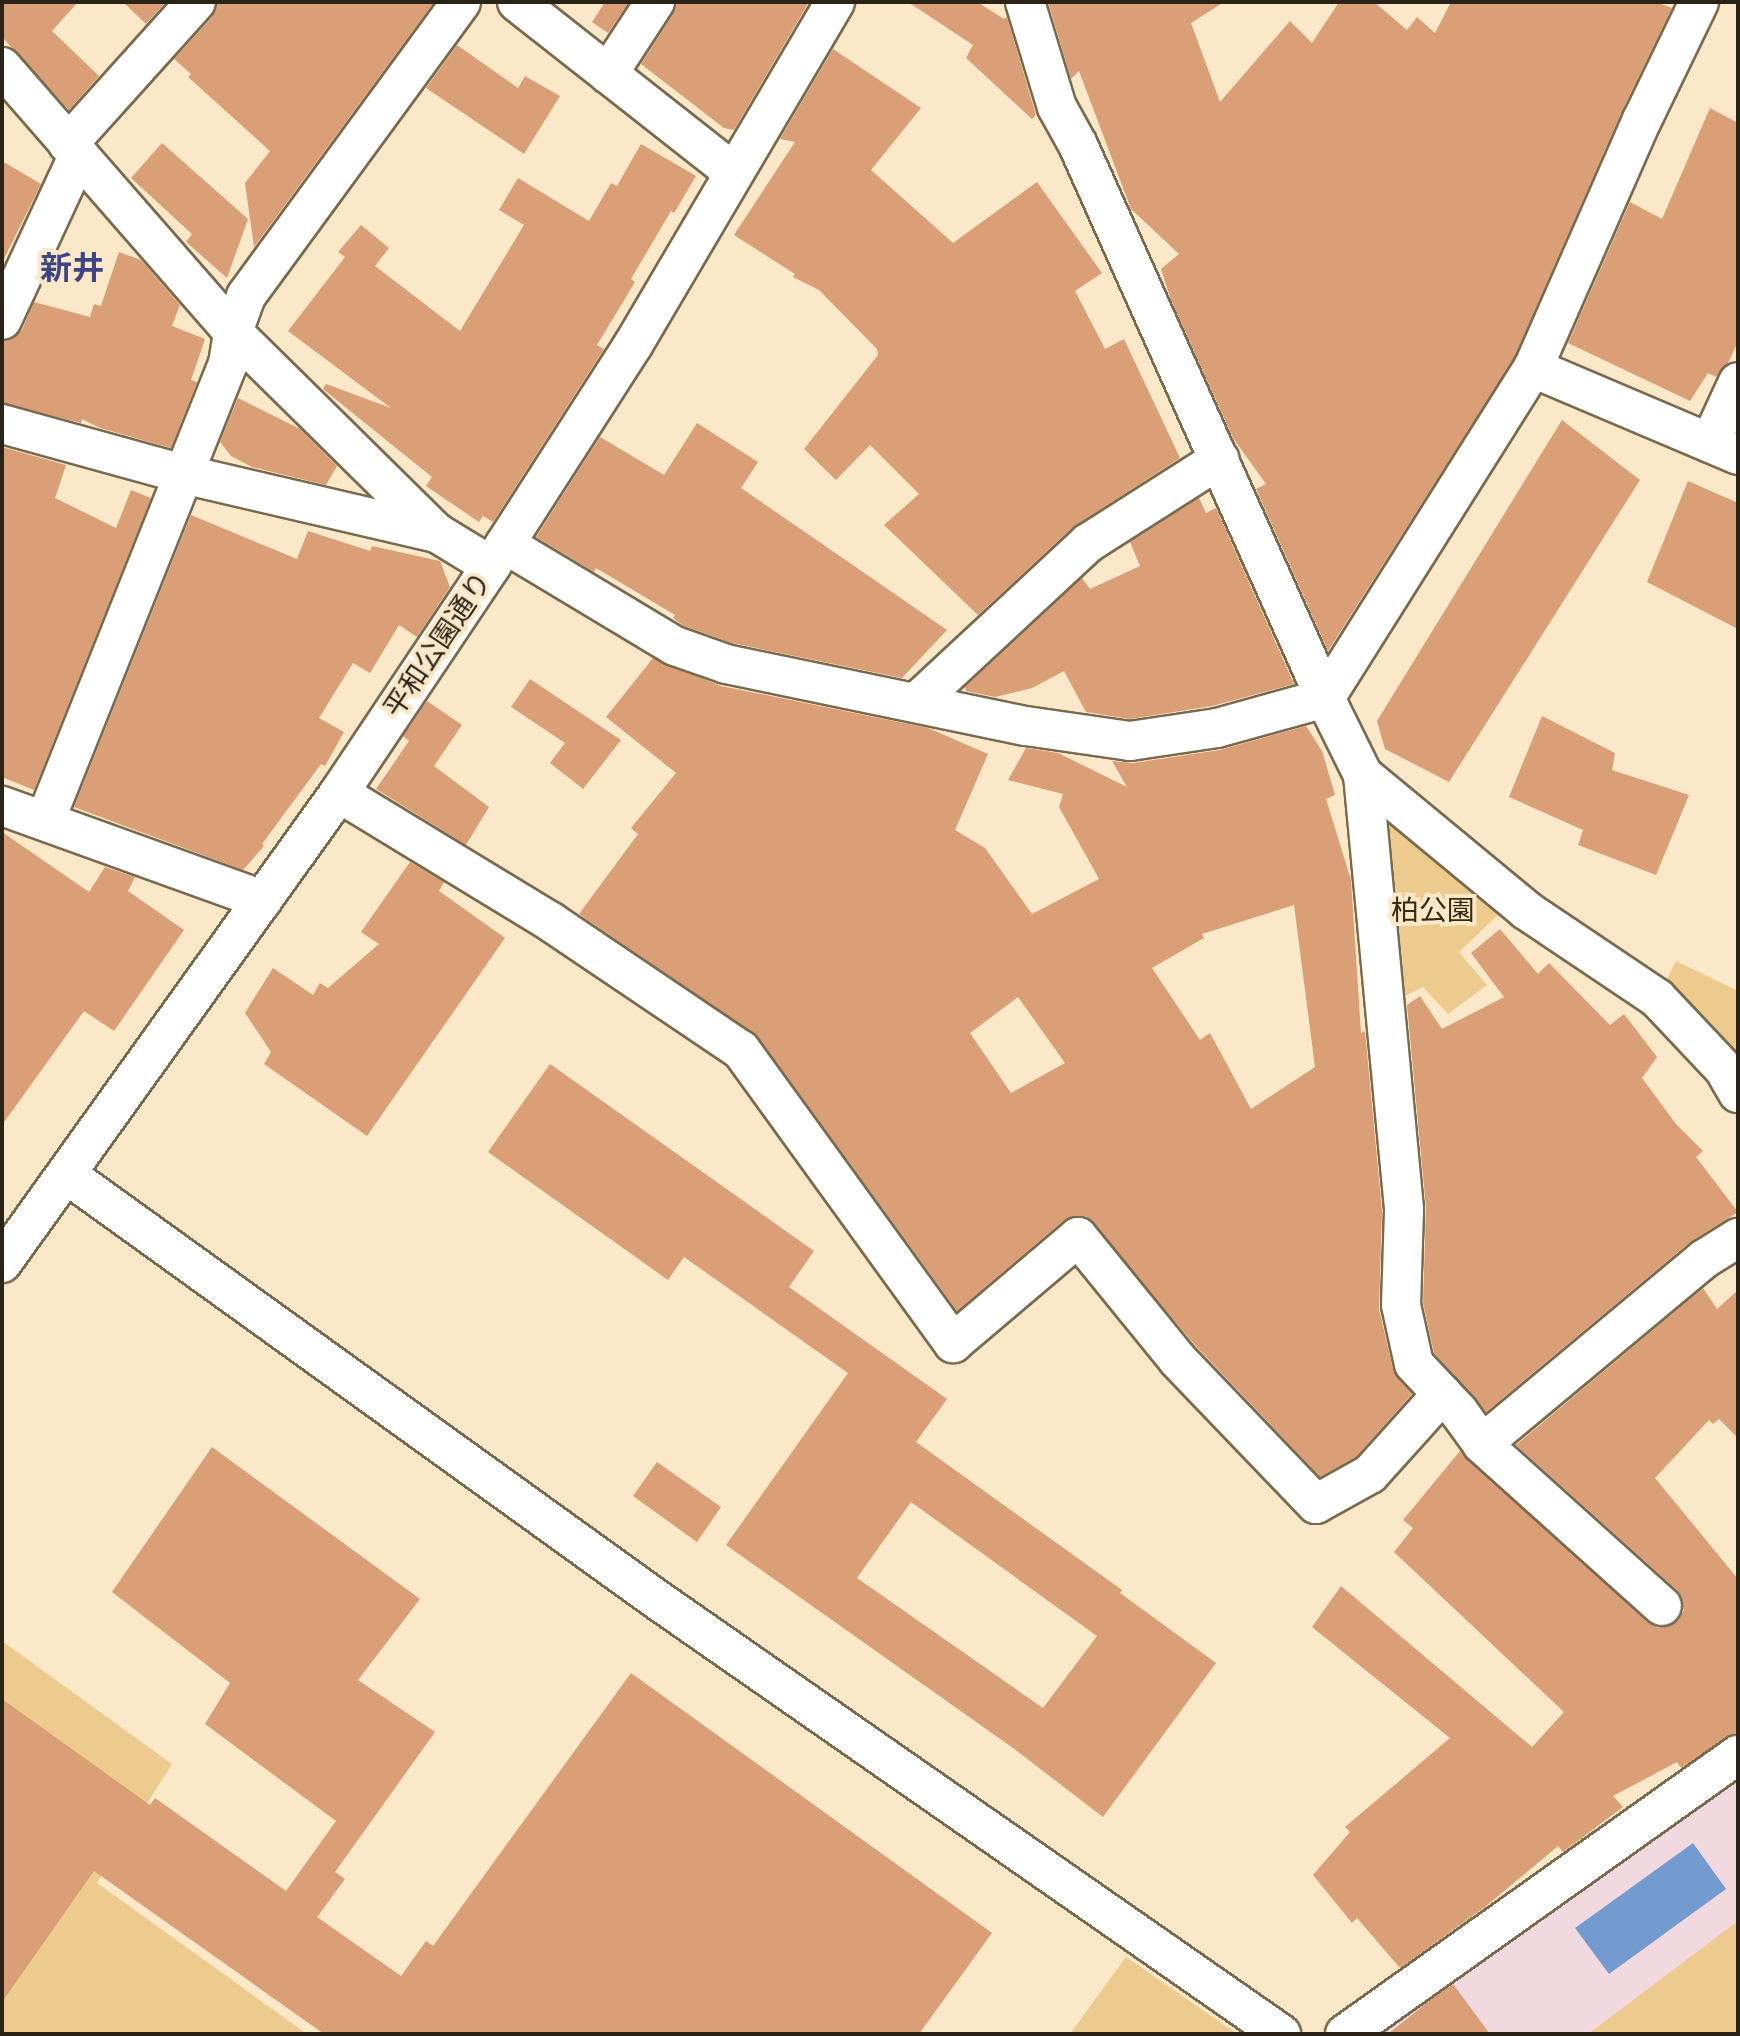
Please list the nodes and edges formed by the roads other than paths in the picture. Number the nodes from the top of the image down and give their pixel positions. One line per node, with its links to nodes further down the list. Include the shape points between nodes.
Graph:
1 (196, 2): 10 (street)
2 (461, 2): 13 (street, via 246,296)
3 (517, 2): 9 (street)
4 (655, 2): 9 (street)
5 (835, 2): 11 (street, 平和公園通り)
6 (1025, 2): 18 (street, via 1057,107)
7 (1699, 2): 14 (street)
8 (2, 67): 10 (street)
9 (608, 74): 11 (street)
10 (73, 150): 12 (street); 13 (street)
11 (734, 173): 21 (street, 平和公園通り, via 633,345)
12 (2, 320)
13 (233, 332): 19 (street, via 228,364); 20 (street)
14 (1533, 368): 17 (street); 22 (street)
15 (1738, 382): 17 (street)
16 (2, 424): 19 (street)
17 (1724, 449)
18 (1220, 459): 22 (street); 23 (street, via 1088,543)
19 (183, 474): 20 (street); 27 (street)
20 (437, 533): 21 (street)
21 (498, 555): 23 (street, via 675,646 726,664); 25 (street, 平和公園通り)
22 (1325, 698): 23 (street, via 1217,728 1130,741 1026,726); 24 (street)
23 (918, 701)
24 (1363, 775): 29 (street, via 1526,910 1657,998 1724,1069); 33 (street, via 1404,1210 1401,1305 1414,1364)
25 (339, 793): 28 (street, 平和公園通り); 33 (street, via 551,922 741,1050 953,1343 1078,1237 1177,1359 1316,1504 1370,1474)
26 (2, 806): 27 (street)
27 (45, 821): 28 (street)
28 (263, 900): 30 (street, 平和公園通り)
29 (1738, 1093)
30 (66, 1174): 32 (street, 平和公園通り); 37 (street, via 659,1601)
31 (1738, 1238): 34 (street, via 1704,1259)
32 (2, 1263)
33 (1442, 1394): 34 (street)
34 (1482, 1444): 35 (street)
35 (1662, 1606)
36 (1738, 1755): 38 (street)
37 (1281, 2034)
38 (1345, 2034)

